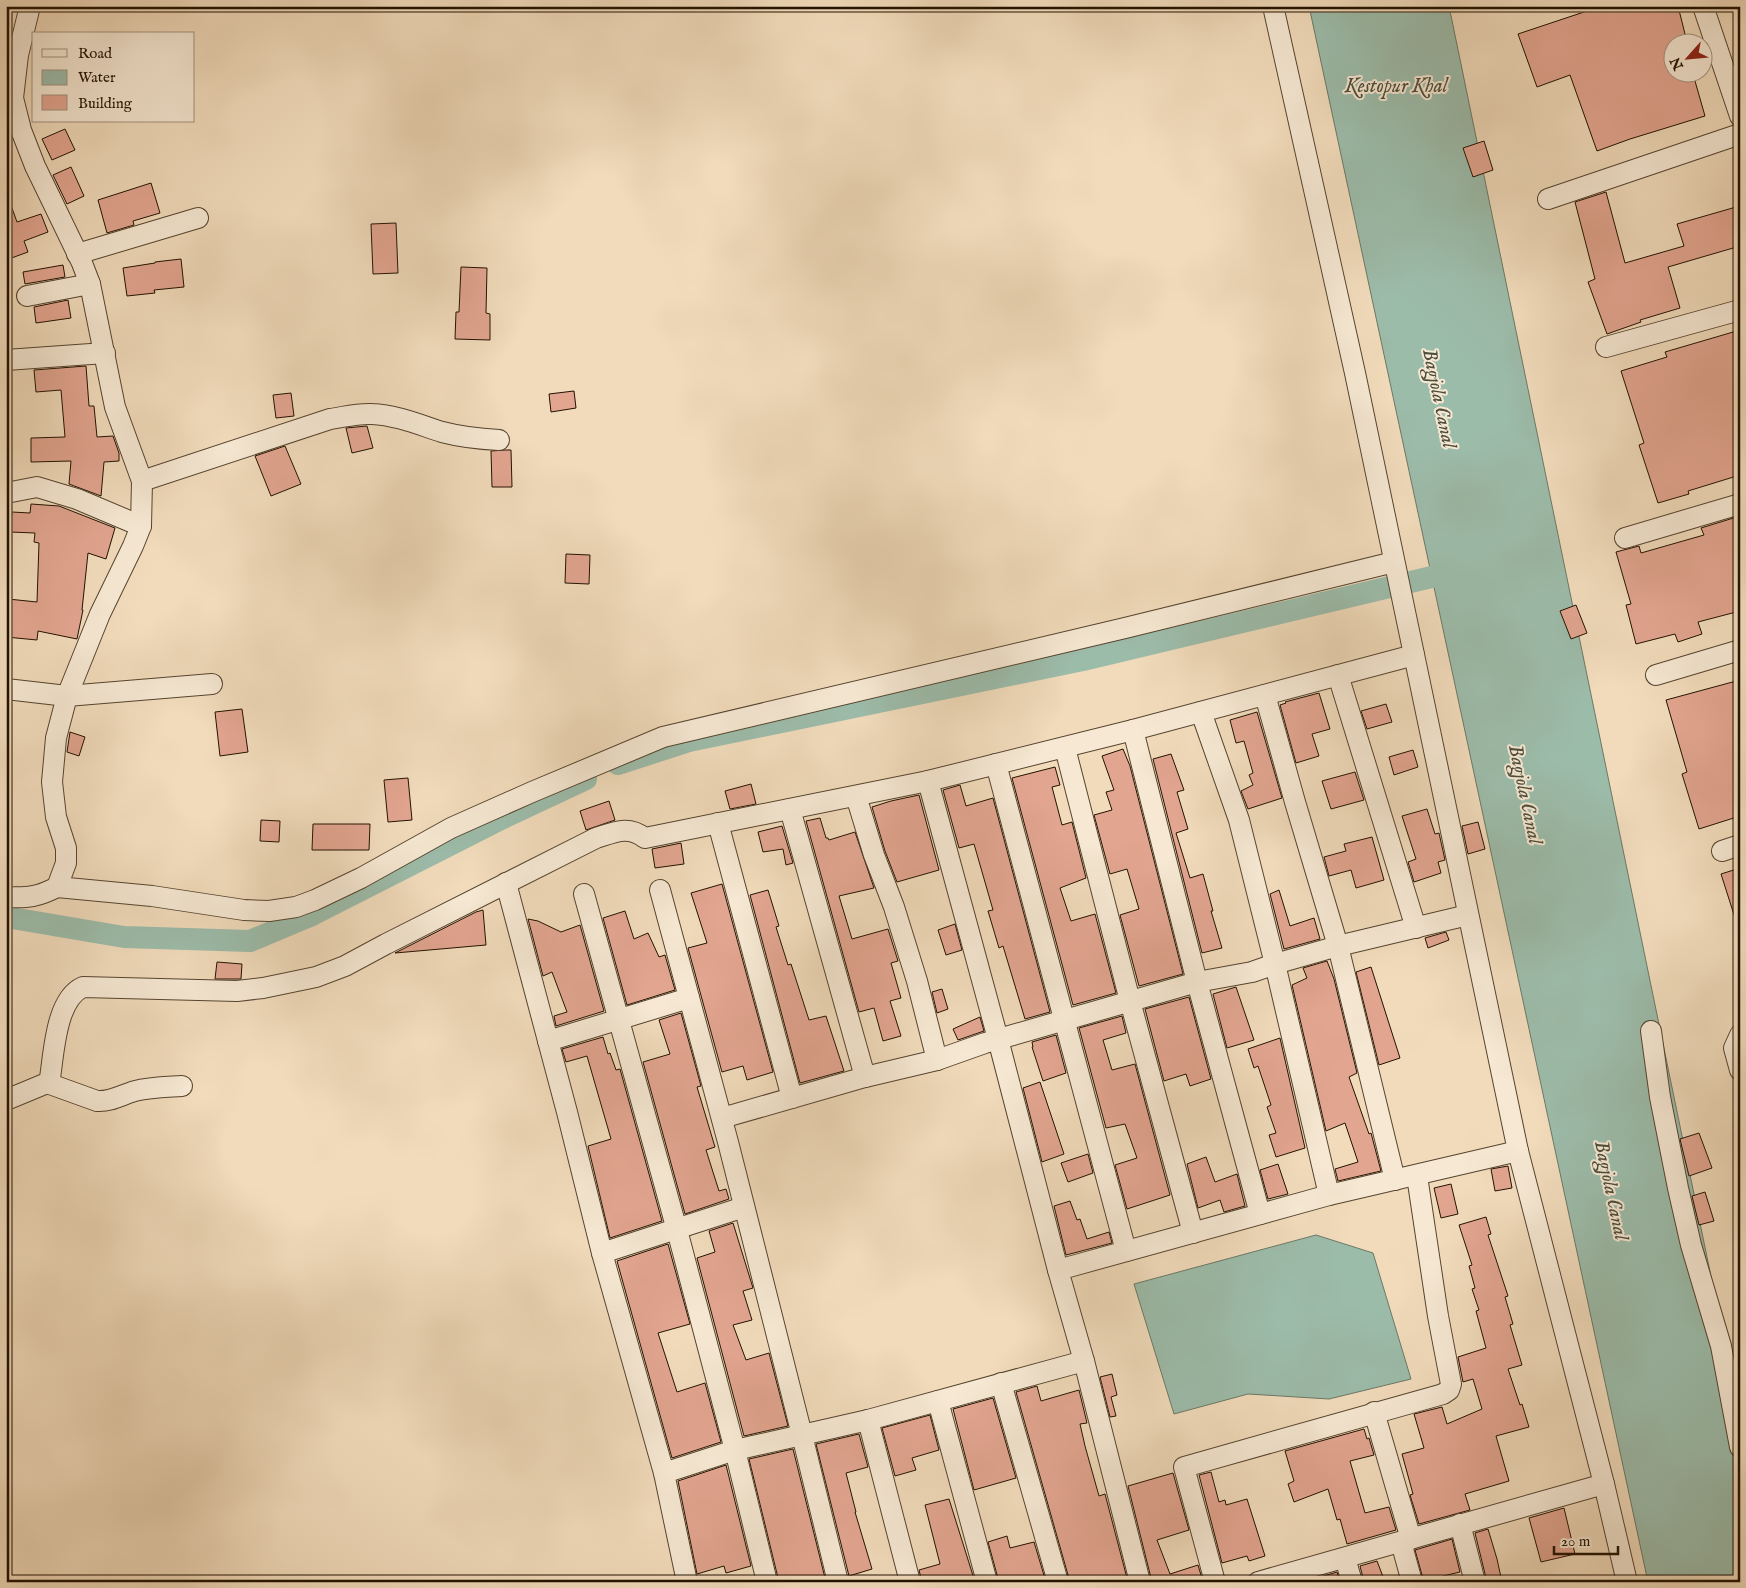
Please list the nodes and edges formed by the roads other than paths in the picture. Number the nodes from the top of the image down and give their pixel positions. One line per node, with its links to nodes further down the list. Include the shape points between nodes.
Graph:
1 (30, 6): 9 (street, via 12,98 24,139)
2 (1273, 6): 22 (street)
3 (1703, 6): 4 (street)
4 (1737, 93): 5 (street)
5 (1740, 116)
6 (1740, 134): 7 (street)
7 (1548, 199)
8 (198, 218): 9 (street)
9 (77, 254): 10 (street)
10 (90, 284): 11 (street); 14 (street)
11 (27, 296)
12 (1740, 310): 13 (street)
13 (1606, 347)
14 (105, 353): 15 (street); 17 (street, via 115,407)
15 (6, 360)
16 (499, 440): 17 (street, via 445,433 390,416 351,415 330,419)
17 (142, 481): 20 (street)
18 (6, 492): 20 (street, via 37,487 77,499)
19 (1740, 504): 21 (street)
20 (141, 526): 30 (street)
21 (1624, 538)
22 (1395, 569): 24 (street); 40 (street, via 1125,628 663,736 451,828 361,878 296,907 244,910)
23 (1740, 650): 26 (street)
24 (1414, 655): 25 (street); 44 (street)
25 (1338, 675): 29 (street); 45 (street)
26 (1656, 675)
27 (212, 684): 30 (street)
28 (6, 689): 30 (street)
29 (1265, 695): 31 (street); 46 (street)
30 (67, 696): 40 (street, via 56,738 52,782 56,817 66,848 66,863)
31 (1201, 712): 32 (street); 47 (street, via 1239,820)
32 (1133, 730): 33 (street); 48 (street)
33 (1065, 748): 34 (street); 50 (street)
34 (996, 764): 35 (street); 52 (street)
35 (928, 781): 36 (street); 55 (street)
36 (856, 796): 37 (street); 57 (street, via 917,981)
37 (790, 808): 38 (street); 59 (street)
38 (718, 823): 39 (street, via 646,838 637,832 618,831 596,838); 62 (street)
39 (506, 884): 56 (street); 60 (street, via 345,966 316,977 237,991 83,987 67,1001 56,1034)
40 (57, 886): 43 (street, via 42,895)
41 (660, 890): 49 (street)
42 (584, 894): 51 (street)
43 (6, 897)
44 (1468, 915): 45 (street); 65 (street)
45 (1416, 928): 46 (street)
46 (1338, 946): 47 (street); 67 (street)
47 (1275, 964): 48 (street, via 1252,972); 68 (street)
48 (1197, 982): 50 (street); 70 (street)
49 (689, 998): 51 (street); 64 (street)
50 (1130, 1001): 52 (street); 72 (street)
51 (618, 1018): 56 (street); 71 (street)
52 (1064, 1020): 55 (street); 73 (street)
53 (1651, 1030): 82 (street, via 1678,1188 1721,1346)
54 (1740, 1035): 58 (street, via 1734,1048)
55 (998, 1039): 57 (street); 75 (street)
56 (548, 1041): 74 (street)
57 (937, 1060): 59 (street)
58 (1740, 1070)
59 (865, 1077): 62 (street)
60 (47, 1083): 61 (street, via 105,1102 132,1092); 63 (street)
61 (182, 1086)
62 (792, 1098): 64 (street)
63 (6, 1100)
64 (722, 1118): 69 (street)
65 (1518, 1151): 66 (street); 85 (street)
66 (1417, 1176): 67 (street); 79 (street, via 1451,1384 1443,1394)
67 (1395, 1180): 68 (street)
68 (1329, 1195): 70 (street)
69 (744, 1207): 71 (street); 81 (street)
70 (1260, 1214): 72 (street)
71 (677, 1230): 74 (street); 83 (street)
72 (1193, 1233): 73 (street)
73 (1126, 1251): 75 (street)
74 (602, 1253): 84 (street)
75 (1058, 1270): 76 (street)
76 (1084, 1361): 77 (street); 95 (street)
77 (1001, 1383): 78 (street); 94 (street)
78 (938, 1401): 80 (street); 93 (street)
79 (1374, 1412): 87 (street); 96 (street, via 1184,1467)
80 (868, 1420): 81 (street); 92 (street)
81 (802, 1434): 83 (street); 91 (street)
82 (1740, 1447)
83 (735, 1450): 84 (street); 90 (street)
84 (664, 1473): 89 (street)
85 (1604, 1484): 86 (street); 101 (street)
86 (1460, 1524): 87 (street); 100 (street)
87 (1406, 1541): 88 (street); 99 (street)
88 (1345, 1558): 97 (street); 98 (street)
89 (687, 1582)
90 (767, 1582)
91 (838, 1582)
92 (910, 1582)
93 (987, 1582)
94 (1058, 1582)
95 (1140, 1582)
96 (1215, 1582)
97 (1258, 1582)
98 (1352, 1582)
99 (1412, 1582)
100 (1474, 1582)
101 (1626, 1582)

